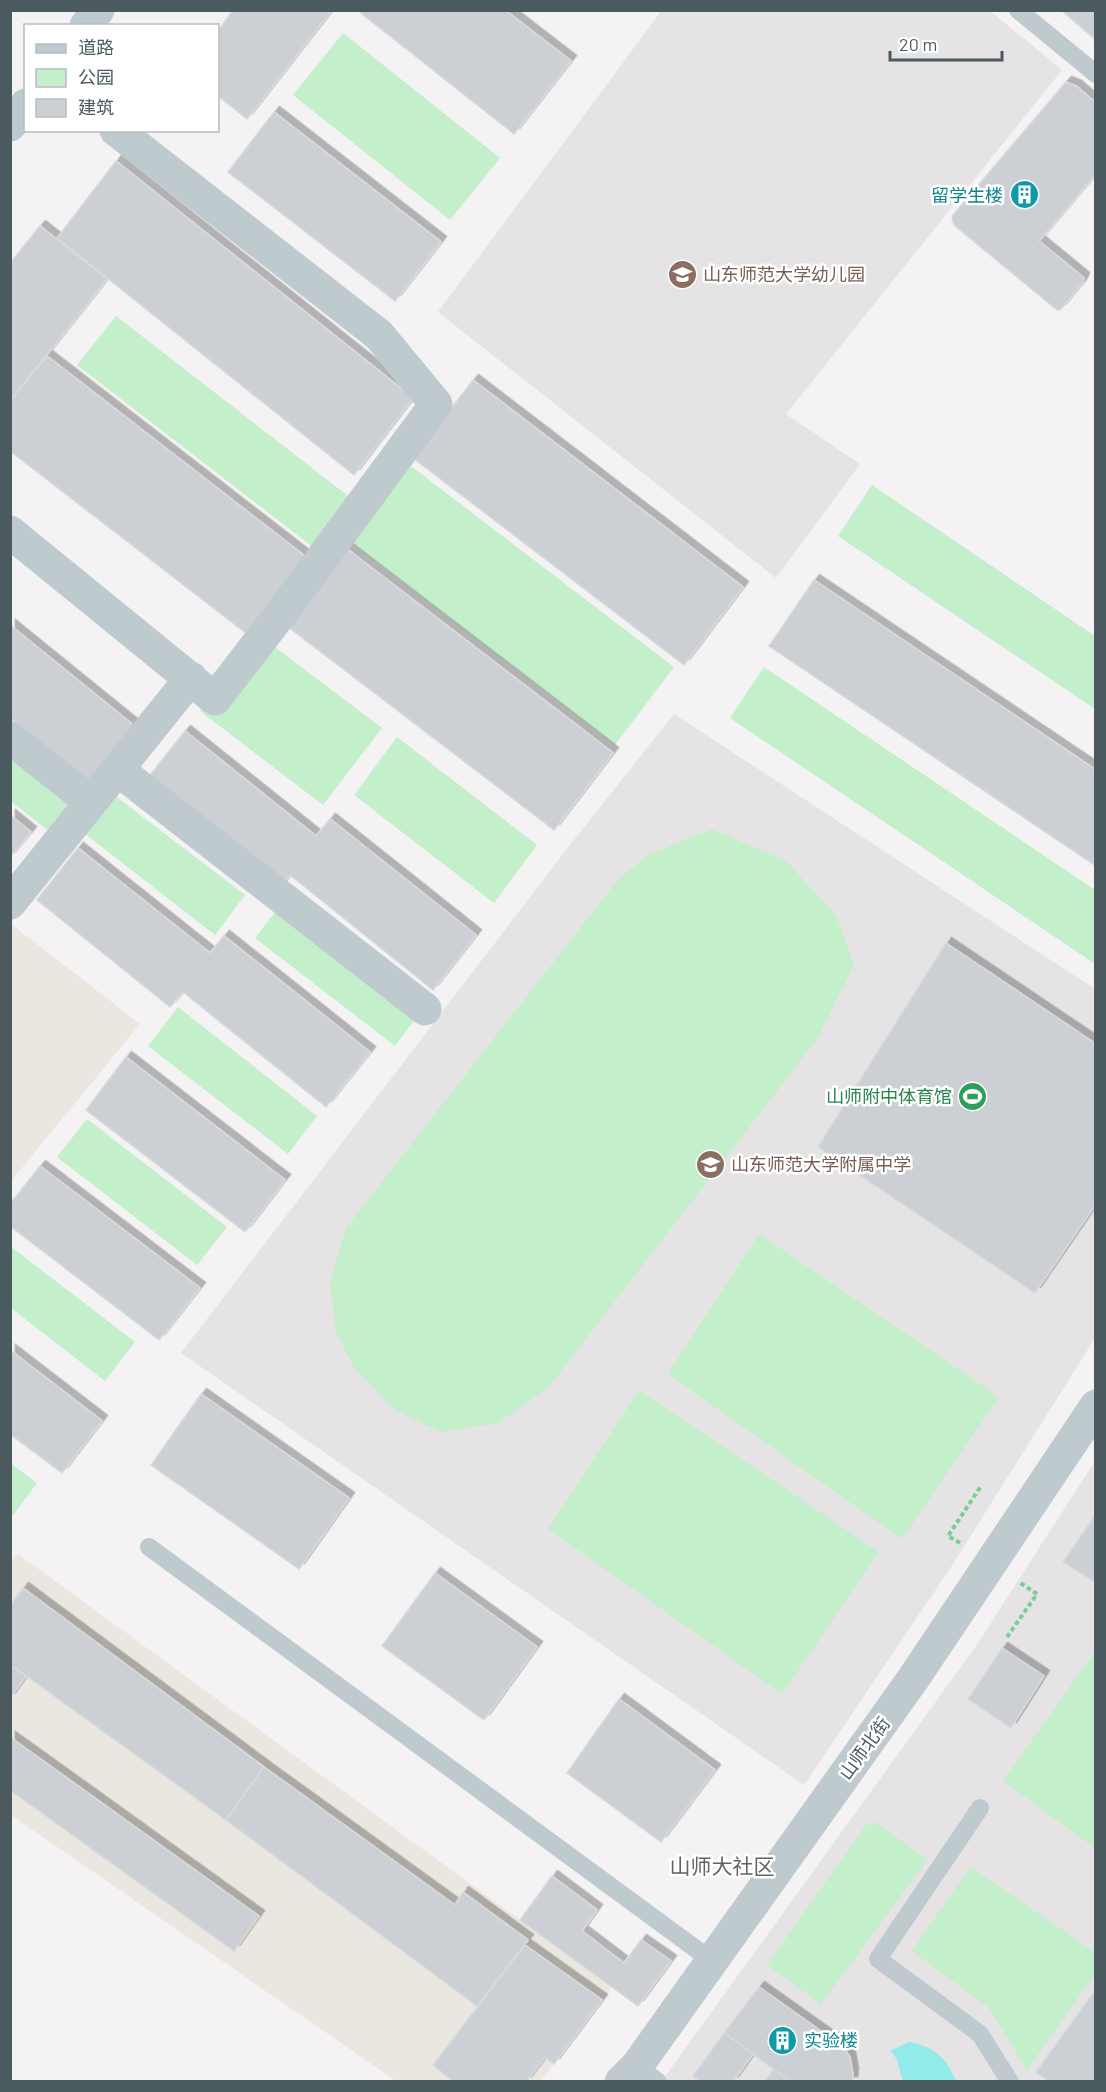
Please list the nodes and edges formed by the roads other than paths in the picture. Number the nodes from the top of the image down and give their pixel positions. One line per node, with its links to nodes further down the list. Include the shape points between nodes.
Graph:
1 (98, 10): 3 (main road)
2 (1018, 10): 4 (lane)
3 (88, 24)
4 (1095, 74)
5 (24, 108): 6 (main road)
6 (10, 125)
7 (119, 132): 9 (street, via 379,335 436,404 216,699)
8 (10, 532): 9 (street)
9 (190, 678): 11 (street)
10 (10, 738): 12 (street)
11 (118, 770): 12 (street); 14 (street)
12 (91, 802): 13 (street)
13 (10, 903)
14 (425, 1009)
15 (1092, 1417): 18 (street, 山师北街, via 913,1679)
16 (149, 1548): 18 (lane)
17 (981, 1808): 20 (lane, via 878,1959 980,2034)
18 (711, 1960): 19 (street, 山师北街)
19 (638, 2076)
20 (1010, 2082)

